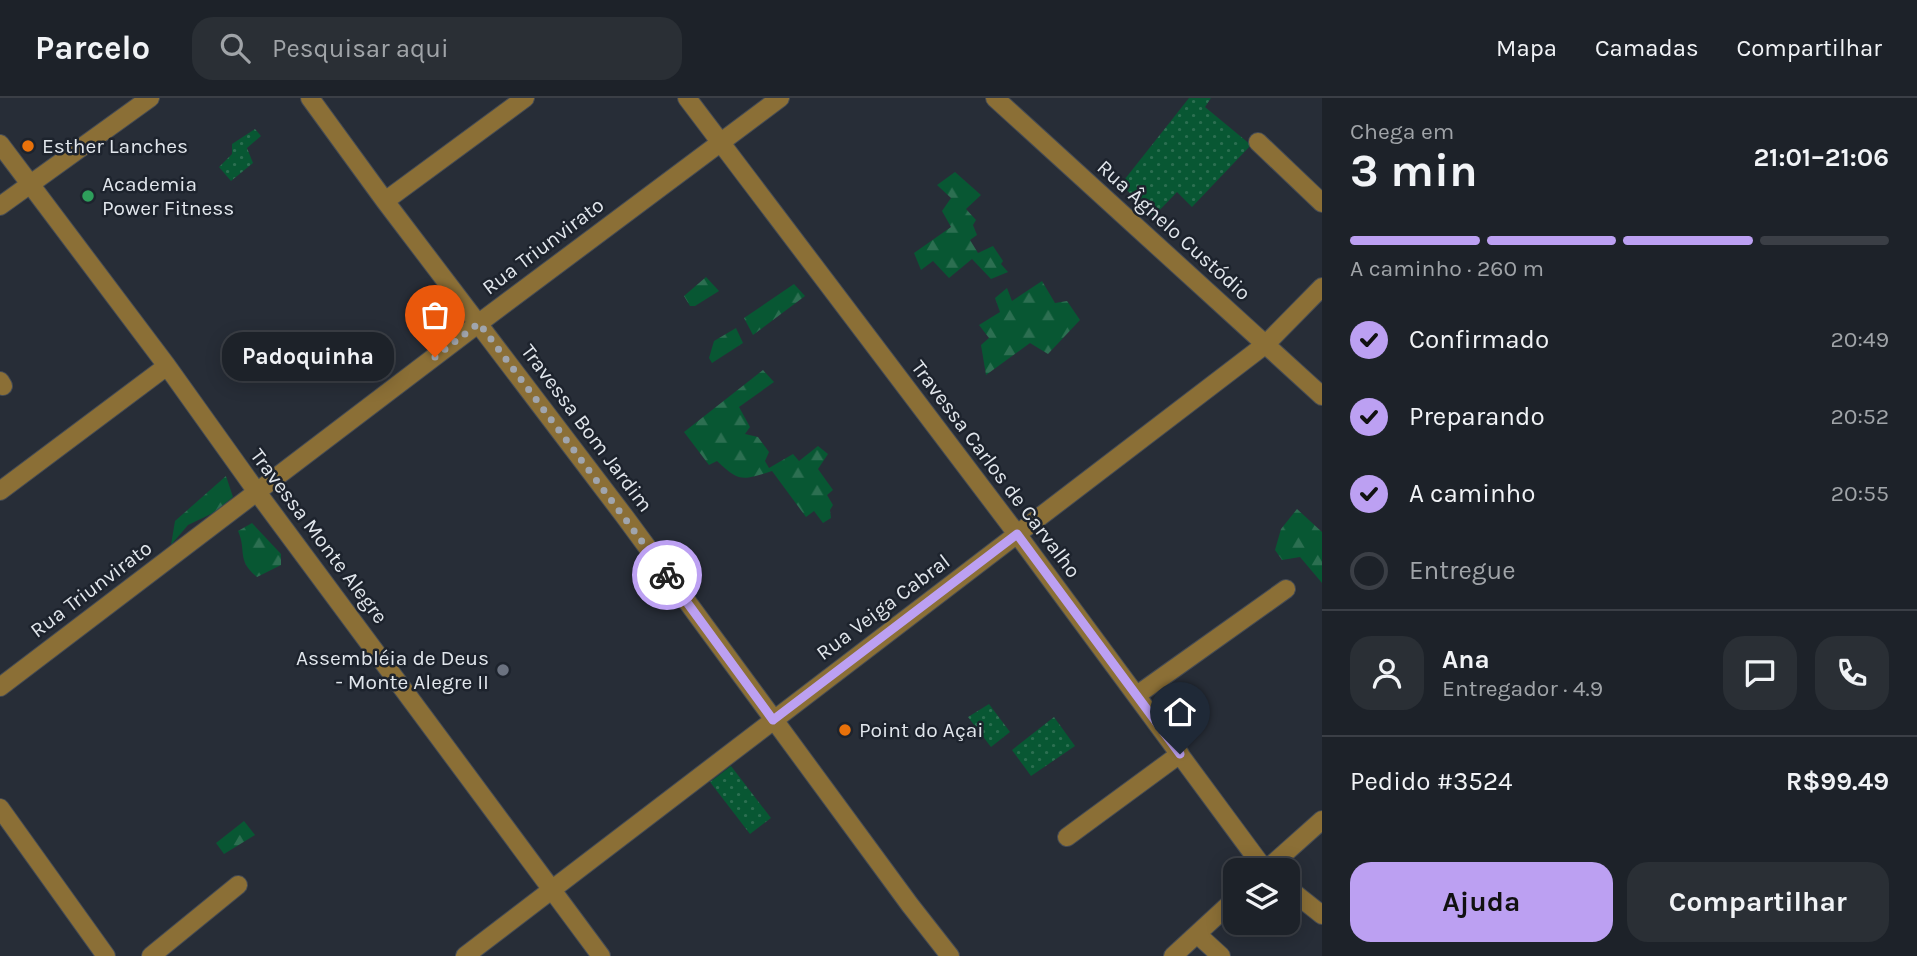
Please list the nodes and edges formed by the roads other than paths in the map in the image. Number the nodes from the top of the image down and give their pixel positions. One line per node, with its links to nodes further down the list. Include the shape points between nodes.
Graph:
1 (150, 98): 10 (street)
2 (310, 98): 11 (street, Travessa Bom Jardim)
3 (525, 98): 11 (street)
4 (687, 98): 7 (street, Travessa Carlos de Carvalho)
5 (780, 98): 7 (street, Rua Triunvirato)
6 (995, 98): 16 (street, Rua Âgnelo Custódio)
7 (719, 142): 15 (street, Rua Triunvirato); 21 (street, Travessa Carlos de Carvalho)
8 (1258, 142): 12 (street)
9 (0, 144): 10 (street, Travessa Monte Alegre)
10 (30, 185): 13 (street); 17 (street, Travessa Monte Alegre)
11 (385, 201): 15 (street, Travessa Bom Jardim)
12 (1322, 203)
13 (0, 206)
14 (1322, 287): 16 (street, Rua Veiga Cabral)
15 (479, 323): 20 (street, Rua Triunvirato); 25 (street, Travessa Bom Jardim)
16 (1266, 344): 18 (street, Rua Âgnelo Custódio); 21 (street, Rua Veiga Cabral)
17 (167, 366): 19 (street); 20 (street, Travessa Monte Alegre)
18 (1322, 396)
19 (0, 491)
20 (257, 492): 23 (street, Rua Triunvirato); 33 (street, Travessa Monte Alegre)
21 (1017, 534): 24 (street, Travessa Carlos de Carvalho); 25 (street, Rua Veiga Cabral)
22 (1286, 589): 24 (street)
23 (0, 687)
24 (1137, 695): 26 (street, Travessa Carlos de Carvalho)
25 (773, 720): 33 (street, Rua Veiga Cabral); 42 (street, Travessa Bom Jardim)
26 (1180, 754): 29 (street); 30 (street, Travessa Carlos de Carvalho)
27 (0, 808): 38 (street)
28 (1322, 820): 31 (street)
29 (1067, 837)
30 (1256, 858)
31 (1279, 858)
32 (238, 885): 39 (street)
33 (552, 889): 40 (street, Rua Veiga Cabral); 41 (street, Travessa Monte Alegre)
34 (1300, 898): 36 (street)
35 (1223, 910): 37 (street)
36 (1322, 915)
37 (1197, 934): 43 (street); 44 (street)
38 (106, 956)
39 (151, 956)
40 (465, 956)
41 (601, 956)
42 (950, 956)
43 (1173, 956)
44 (1221, 956)

